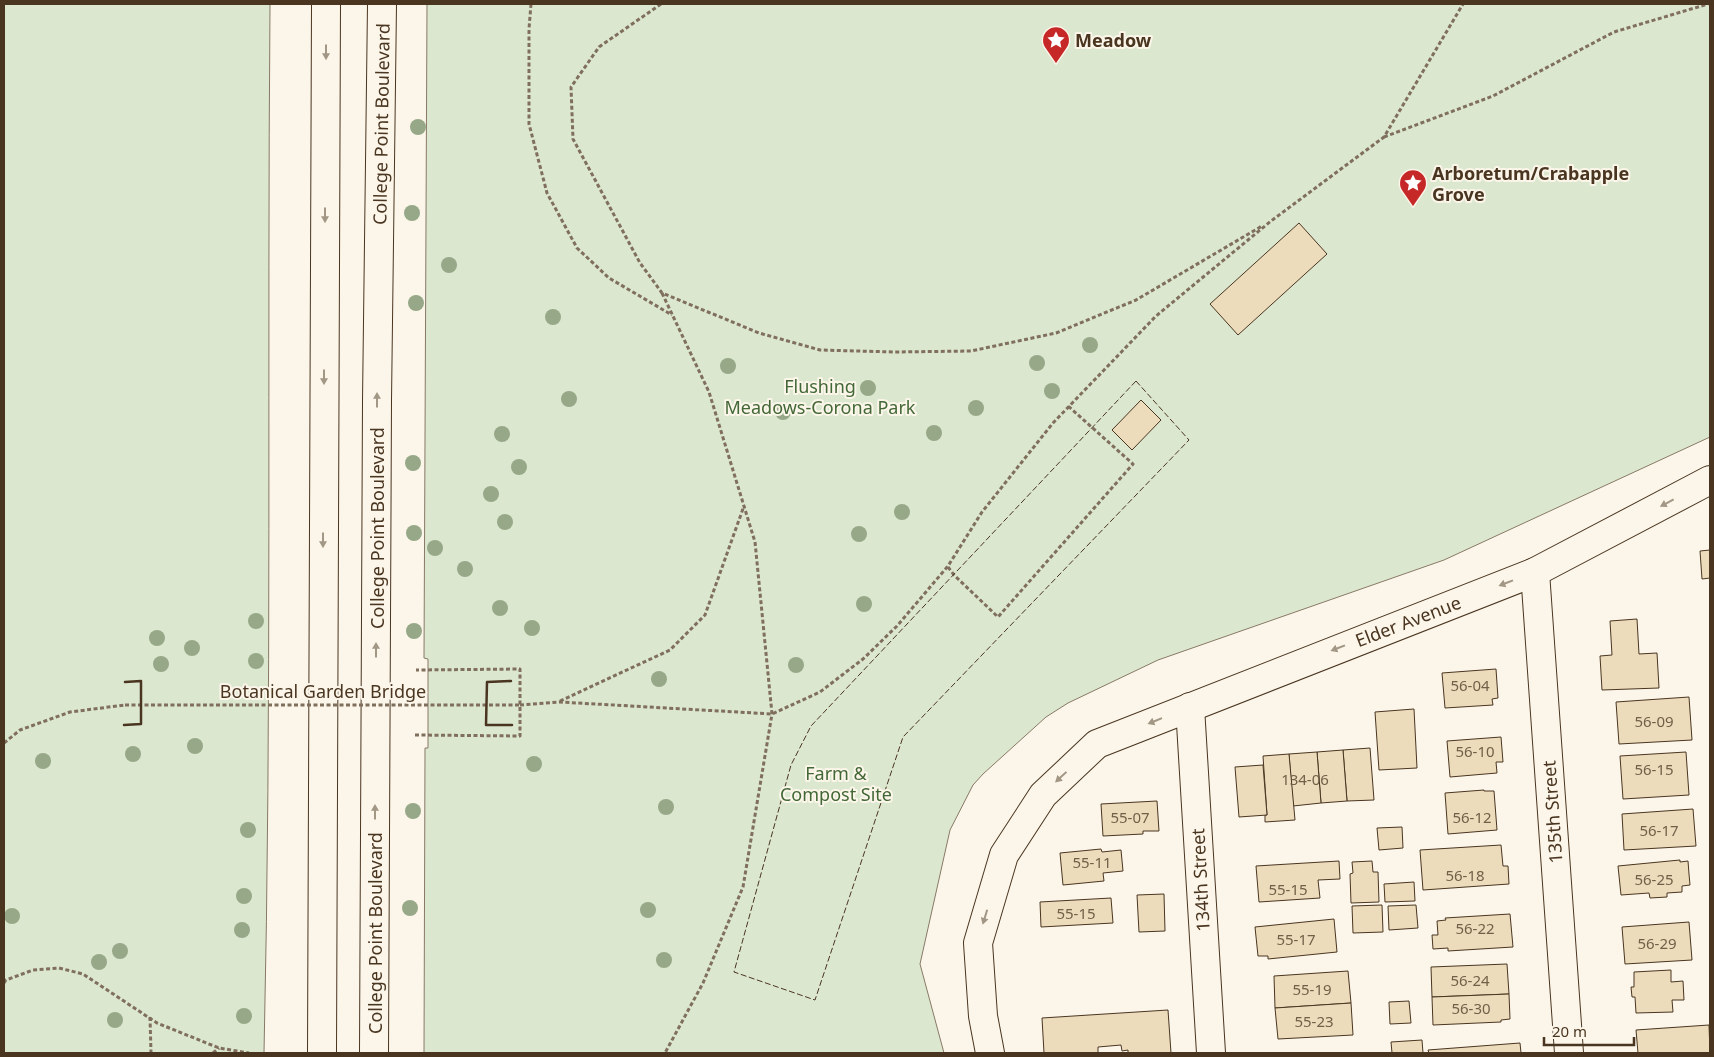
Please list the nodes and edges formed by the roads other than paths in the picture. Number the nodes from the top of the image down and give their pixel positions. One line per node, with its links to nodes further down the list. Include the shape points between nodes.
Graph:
1 (326, 4): 6 (main road, one-way to 6)
2 (382, 4): 7 (main road, College Point Boulevard, one-way to 2)
3 (1710, 480): 4 (main road, Elder Avenue, one-way to 4)
4 (1535, 572): 5 (main road, Elder Avenue, one-way to 5); 10 (main road, 135th Street)
5 (1190, 706): 8 (main road, Elder Avenue, one-way to 8, via 1097,744 1042,795 1004,855 978,942 982,1016); 9 (main road, 134th Street)
6 (322, 1053)
7 (374, 1053)
8 (990, 1053)
9 (1211, 1053)
10 (1569, 1053)

